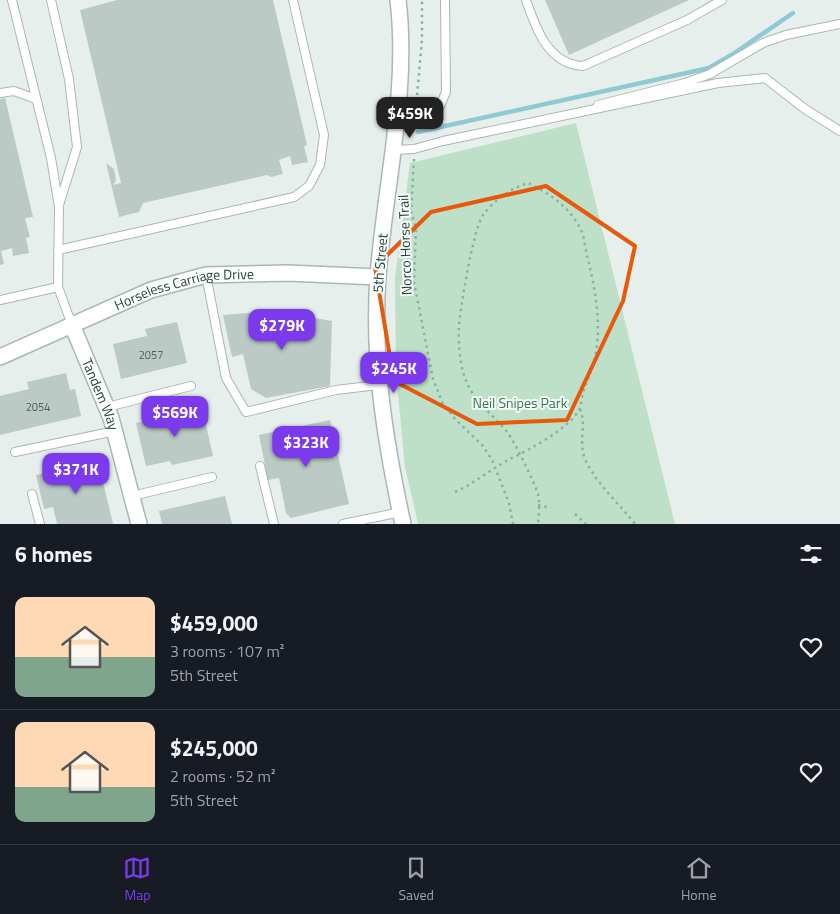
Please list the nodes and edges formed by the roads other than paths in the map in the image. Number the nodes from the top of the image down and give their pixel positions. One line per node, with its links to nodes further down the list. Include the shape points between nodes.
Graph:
1 (12, 0): 10 (lane)
2 (51, 0): 15 (lane, via 69,79 77,147)
3 (293, 0): 16 (lane, via 324,135 320,165 309,186 294,196)
4 (398, 0): 12 (street, 5th Street, via 400,43)
5 (444, 0): 12 (lane, via 446,92 440,106 430,116)
6 (526, 0): 7 (lane, via 548,49 572,65 583,66 687,20)
7 (722, 0)
8 (840, 24): 11 (lane, via 786,35 763,43 710,74 607,101)
9 (0, 93): 10 (lane, via 14,91)
10 (36, 99): 15 (lane)
11 (580, 112): 13 (lane, via 718,83 765,78); 14 (lane, via 414,149)
12 (396, 121): 14 (street, 5th Street)
13 (840, 131)
14 (394, 150): 18 (street, 5th Street)
15 (59, 207): 16 (lane)
16 (58, 250): 19 (lane)
17 (206, 276): 18 (street, Horseless Carriage Drive, via 288,273); 21 (street, Horseless Carriage Drive, via 151,290); 23 (lane, via 226,378 246,412 336,390)
18 (378, 278): 23 (street, 5th Street)
19 (58, 287): 20 (lane); 21 (lane)
20 (0, 300)
21 (72, 325): 22 (street, Horseless Carriage Drive); 25 (street, Tandem Way)
22 (0, 357)
23 (378, 385): 32 (street, 5th Street, via 386,448)
24 (191, 386): 25 (lane)
25 (107, 408): 26 (street, Tandem Way)
26 (115, 431): 27 (lane); 31 (street, Tandem Way)
27 (15, 452)
28 (260, 466): 35 (lane)
29 (212, 477): 31 (lane)
30 (32, 494): 33 (lane)
31 (132, 496): 34 (street, Tandem Way)
32 (402, 518): 36 (lane)
33 (40, 524)
34 (139, 524)
35 (274, 524)
36 (343, 524)

